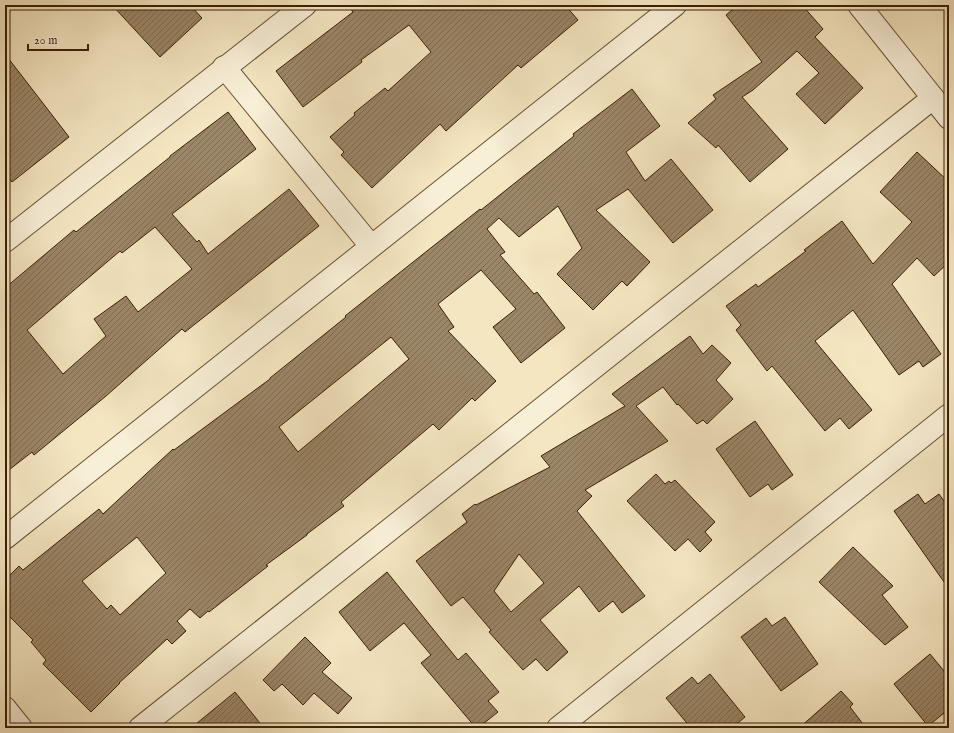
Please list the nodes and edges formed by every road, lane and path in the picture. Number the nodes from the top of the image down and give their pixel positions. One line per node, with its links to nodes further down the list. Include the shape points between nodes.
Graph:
1 (305, 5): 4 (street)
2 (675, 5): 8 (street)
3 (860, 5): 5 (street)
4 (224, 67): 7 (street); 8 (street)
5 (933, 98): 6 (street); 13 (street)
6 (949, 118)
7 (5, 241)
8 (371, 246): 10 (street)
9 (949, 415): 14 (street)
10 (5, 538)
11 (5, 708): 12 (street)
12 (21, 728)
13 (140, 728)
14 (558, 728)

